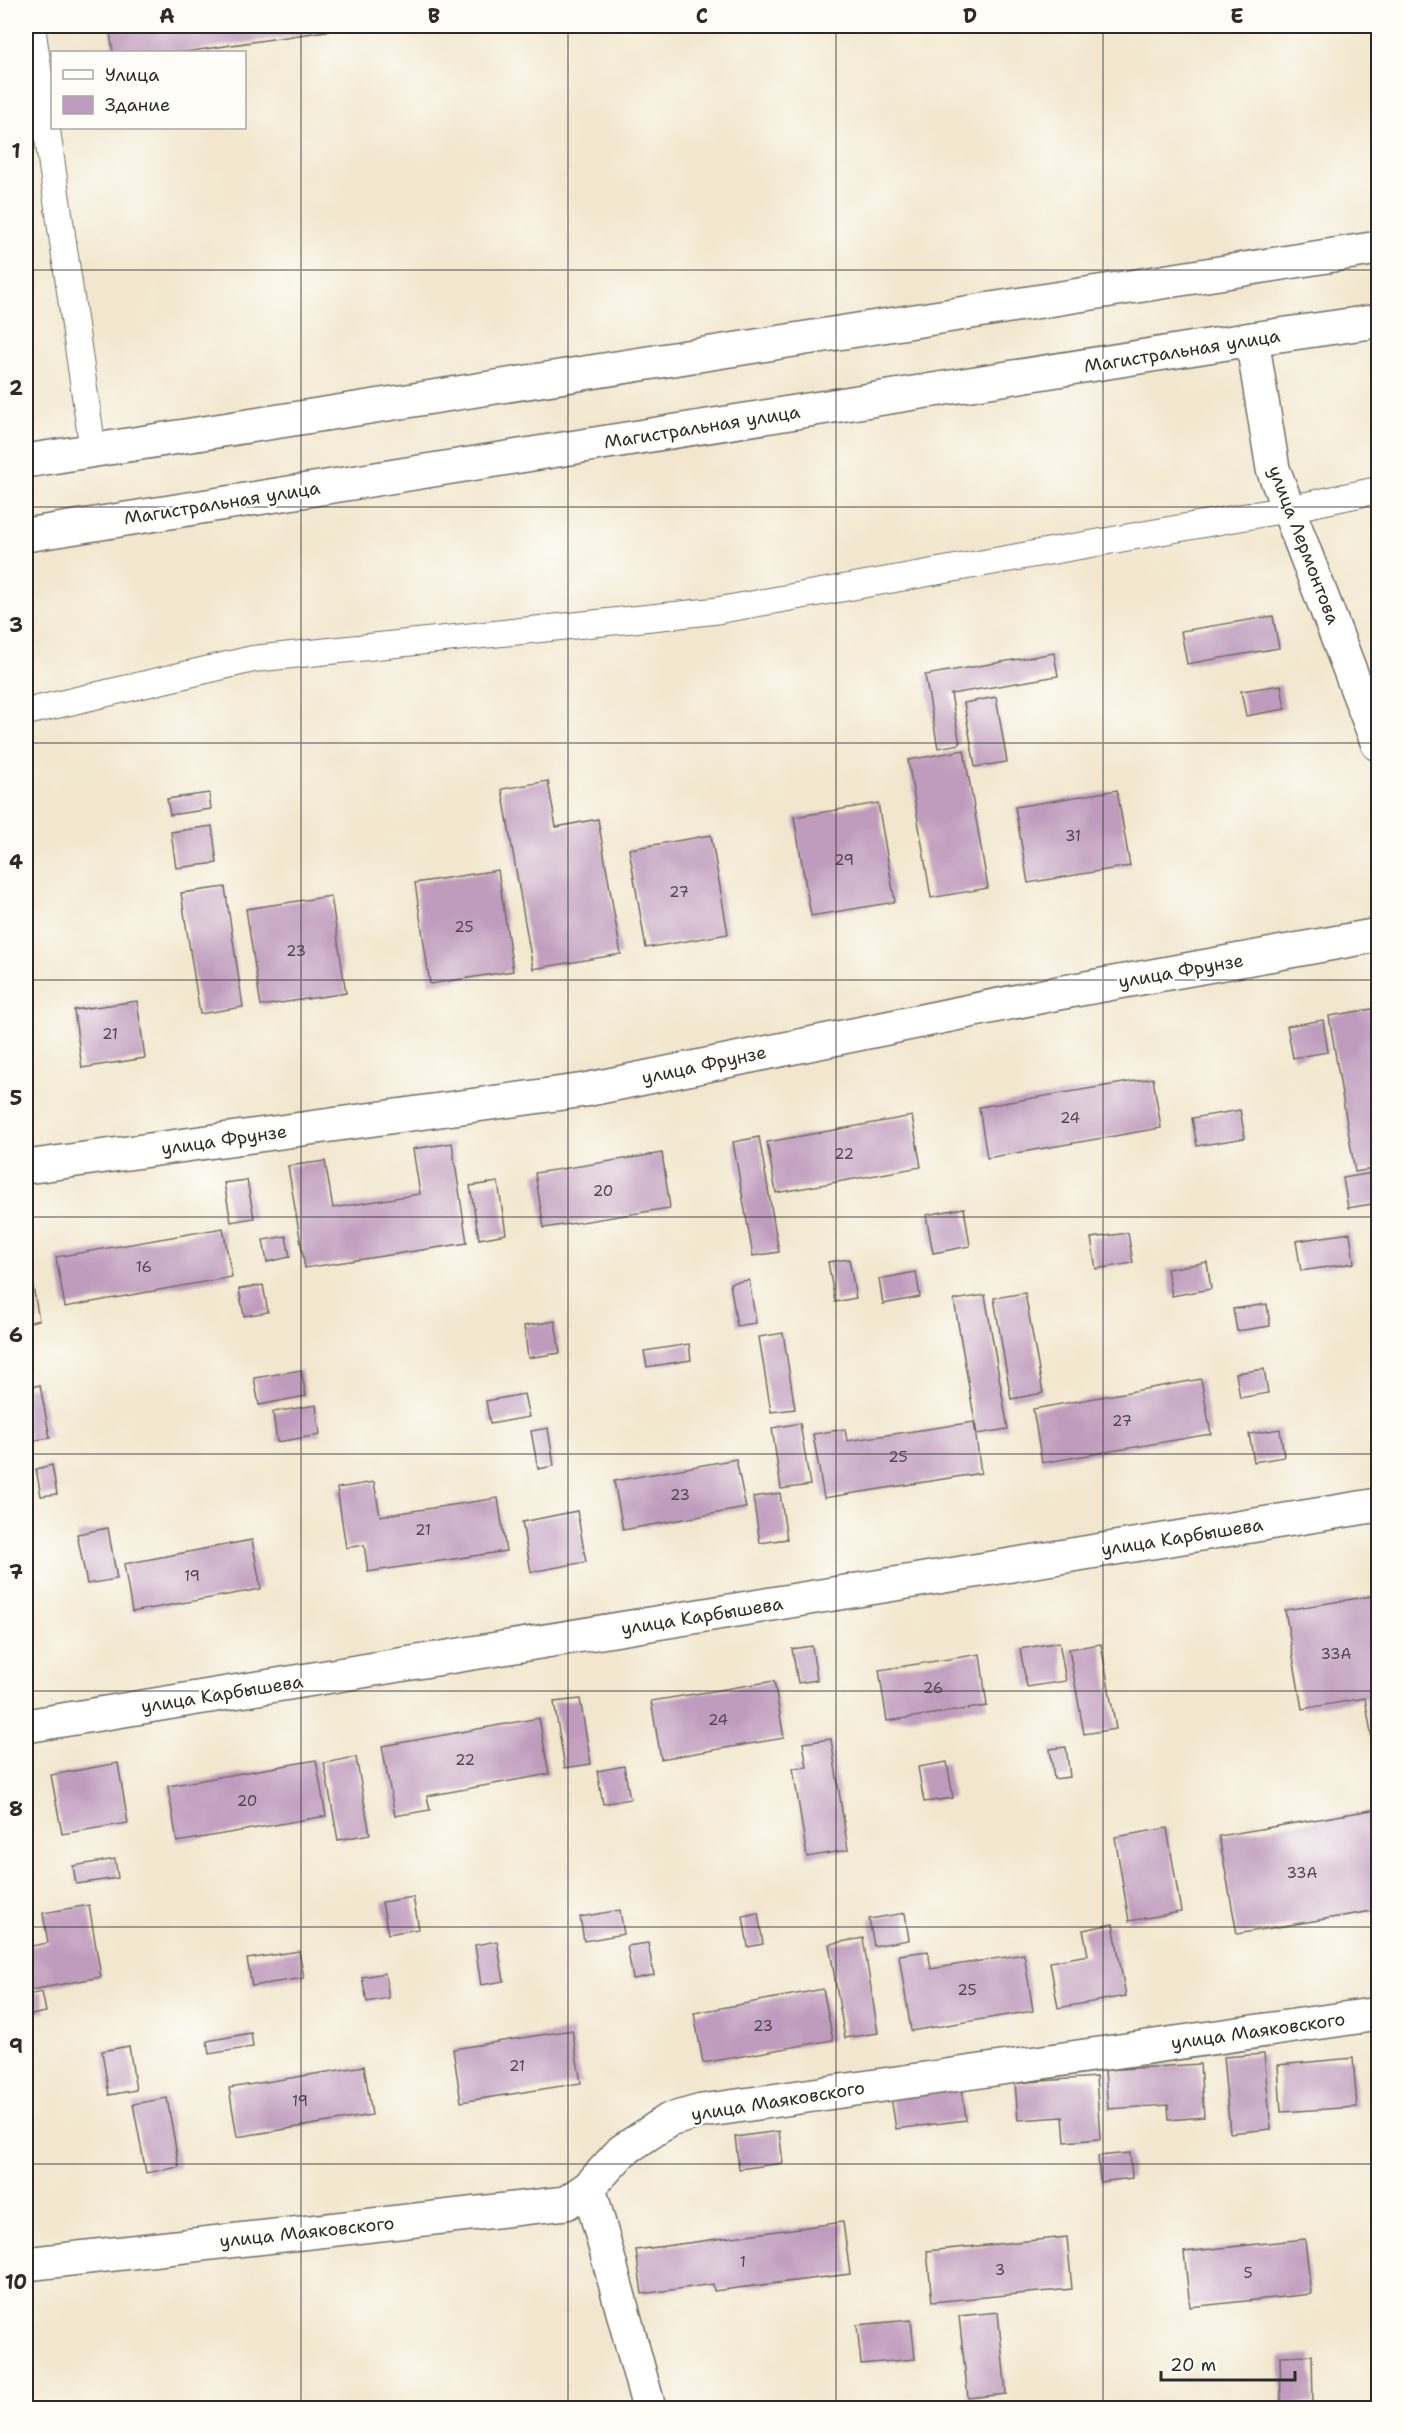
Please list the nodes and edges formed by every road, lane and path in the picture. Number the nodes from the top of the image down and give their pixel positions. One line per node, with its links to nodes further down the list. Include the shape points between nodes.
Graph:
1 (33, 33): 5 (lane)
2 (1378, 249): 5 (street)
3 (1378, 321): 4 (street, Магистральная улица)
4 (1252, 339): 8 (street, улица Лермонтова, via 1273,469); 9 (street, Магистральная улица)
5 (93, 451): 6 (street)
6 (26, 461)
7 (1378, 490): 8 (lane)
8 (1288, 509): 10 (lane, via 714,611 253,659); 11 (street, улица Лермонтова)
9 (26, 535)
10 (26, 712)
11 (1378, 744)
12 (1378, 935): 13 (street, улица Фрунзе, via 1053,994 585,1090)
13 (26, 1167)
14 (1378, 1505): 15 (street, улица Карбышева)
15 (26, 1726)
16 (1378, 2014): 17 (street, улица Маяковского, via 702,2111 669,2120 622,2151)
17 (589, 2187): 18 (street, улица Маяковского, via 566,2203); 19 (street)
18 (26, 2264)
19 (649, 2409)

